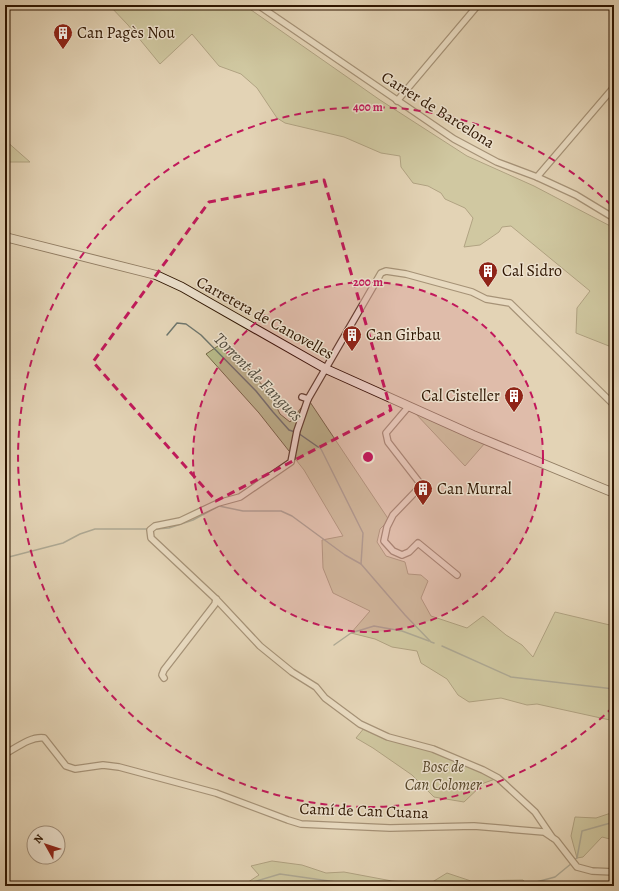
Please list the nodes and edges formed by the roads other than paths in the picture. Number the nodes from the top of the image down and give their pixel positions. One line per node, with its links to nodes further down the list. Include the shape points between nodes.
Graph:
1 (478, 5): 4 (street)
2 (262, 6): 4 (street, Carrer de Barcelona)
3 (614, 87): 5 (street)
4 (397, 101): 5 (street, Carrer de Barcelona, via 454,139 498,162)
5 (537, 177): 6 (street, Carrer de Barcelona, via 576,195)
6 (614, 218)
7 (5, 236): 8 (street, Carretera de Canovelles, via 156,274)
8 (326, 368): 10 (street); 11 (street, via 381,273 386,271 472,292 486,300 510,303); 12 (street, Carretera de Canovelles)
9 (302, 397): 10 (street)
10 (308, 399): 15 (street, via 291,462 240,497 218,503 180,521 155,526 150,530 152,538)
11 (614, 405)
12 (409, 406): 13 (street, Carretera de Canovelles); 14 (street, via 386,433 388,442 419,482 419,488 393,515 384,541 393,551 402,555 418,543)
13 (614, 493)
14 (456, 575)
15 (216, 599): 16 (street, via 216,604 164,670); 18 (street, via 260,646 292,672 316,687 325,698 360,724 388,737 433,749 498,778 535,812)
16 (164, 678)
17 (5, 754): 18 (street, Camí de Can Cuana, via 29,740 44,738 66,766 75,769 103,765 119,767 216,793 301,824 390,828 474,826 544,832)
18 (552, 837): 19 (street, via 577,867)
19 (614, 872)

